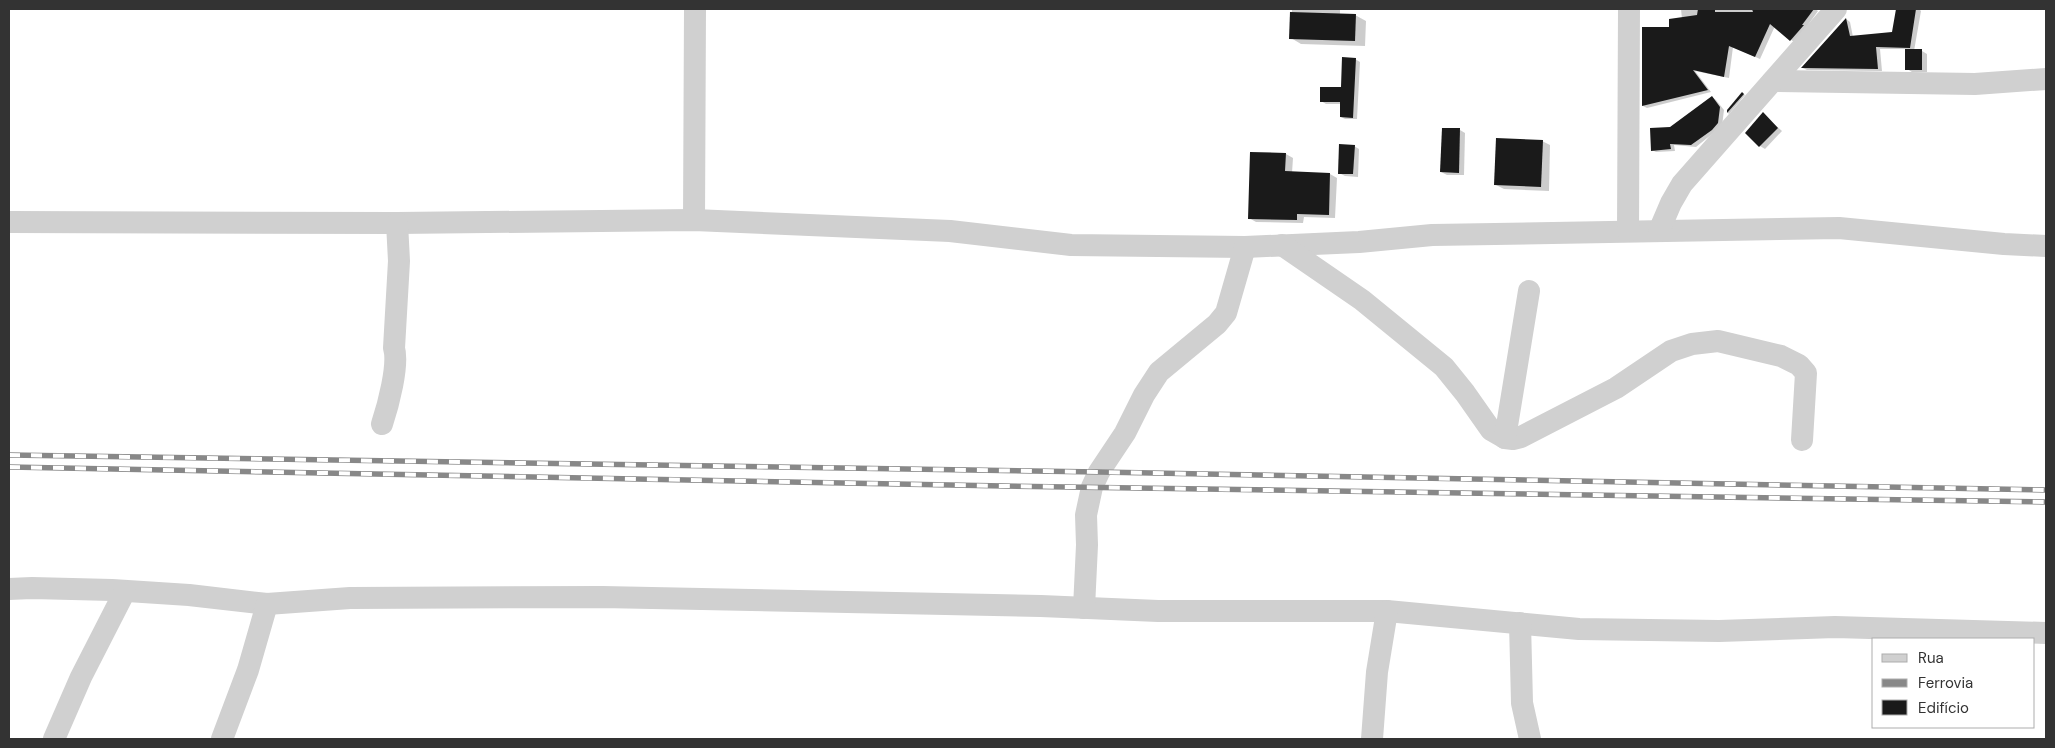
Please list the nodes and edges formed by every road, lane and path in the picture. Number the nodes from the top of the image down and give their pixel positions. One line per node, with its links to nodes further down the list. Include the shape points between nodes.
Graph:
1 (695, 9): 6 (street)
2 (1629, 9): 9 (street)
3 (1836, 9): 5 (street)
4 (2046, 79): 5 (street, via 1975,84)
5 (1773, 81): 10 (street, via 1682,184)
6 (694, 220): 8 (street); 13 (street, via 950,231 1072,245)
7 (9, 222): 8 (street)
8 (398, 223): 15 (street, via 400,261 395,360)
9 (1628, 231): 10 (street); 11 (street, via 1432,235 1359,242)
10 (1659, 231): 12 (street, via 1839,228)
11 (1282, 244): 13 (street); 16 (street, via 1362,300 1444,367 1491,430)
12 (2046, 246)
13 (1245, 247): 21 (street, via 1226,313 1159,372 1092,487 1086,515)
14 (1528, 291): 16 (street)
15 (382, 424)
16 (1505, 438): 17 (street, via 1521,437 1616,388 1671,352 1692,344 1718,341 1781,356 1806,372)
17 (1802, 440)
18 (9, 589): 19 (street)
19 (125, 591): 20 (street); 25 (street)
20 (266, 604): 21 (street, via 350,598 602,597); 26 (street, via 248,670)
21 (1084, 608): 22 (street)
22 (1387, 611): 23 (street); 27 (street, via 1377,672)
23 (1520, 623): 24 (street, via 1579,629 1719,631 1835,627); 28 (street, via 1522,703)
24 (2046, 633)
25 (54, 739)
26 (222, 739)
27 (1372, 739)
28 (1530, 739)

